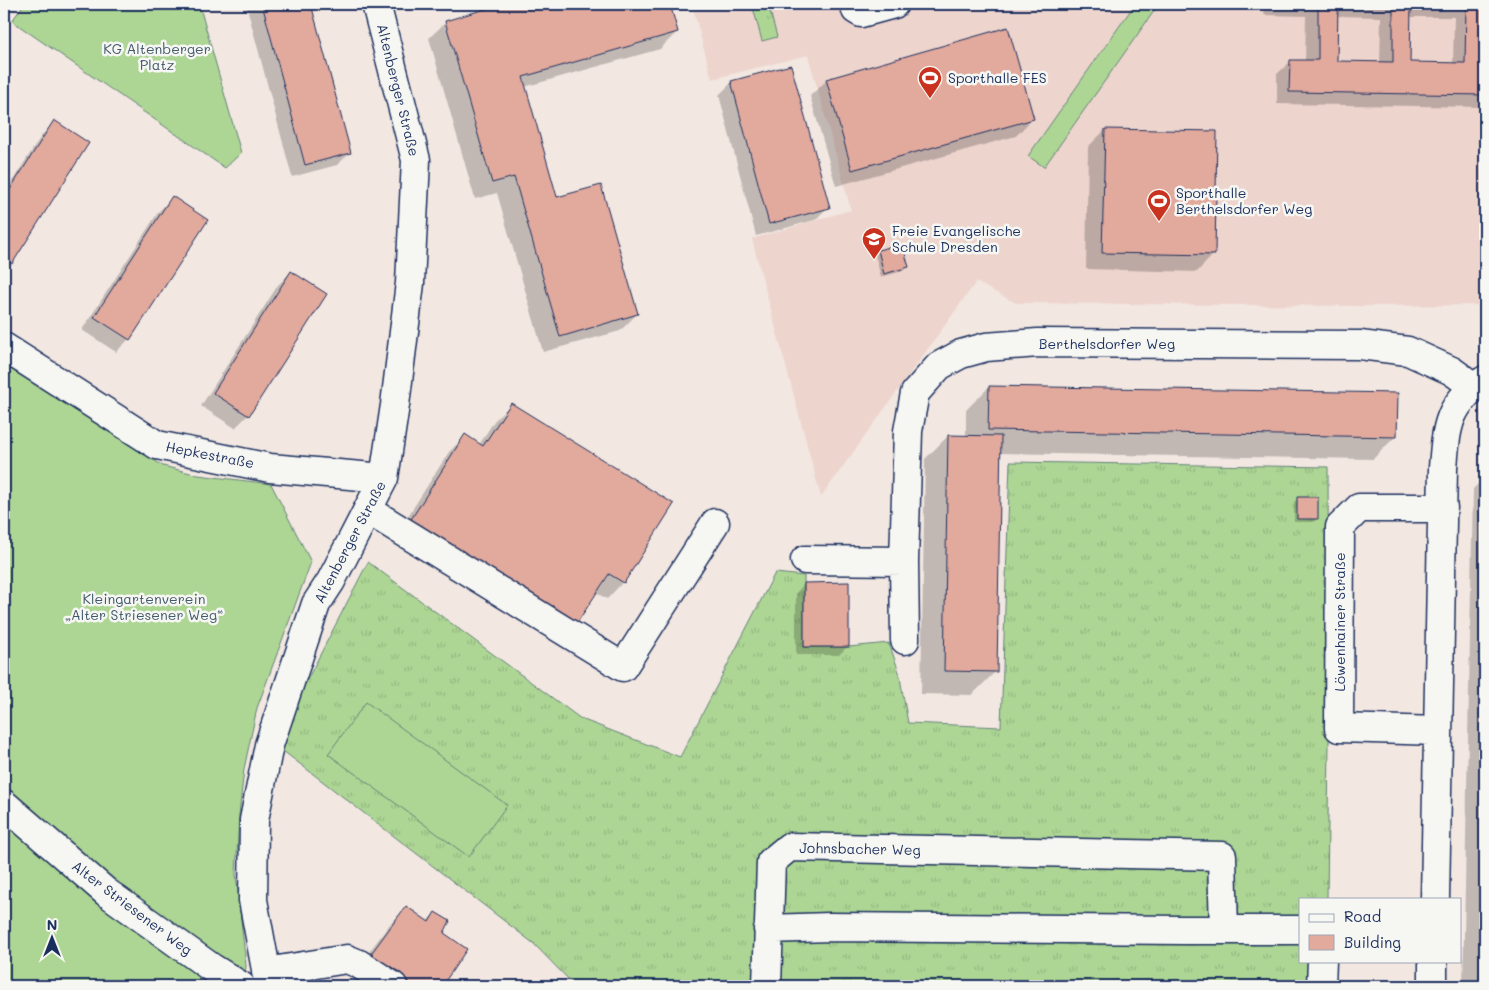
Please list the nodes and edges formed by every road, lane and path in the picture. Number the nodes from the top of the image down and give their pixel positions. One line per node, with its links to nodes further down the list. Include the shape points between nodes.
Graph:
1 (376, 4): 6 (street, Altenberger Straße, via 416,160 410,283)
2 (854, 4): 3 (street, via 861,13)
3 (894, 4)
4 (4, 347): 6 (street, Hepkestraße, via 158,445 270,468)
5 (1480, 383): 7 (street, via 1456,406 1445,434); 11 (street, Berthelsdorfer Weg, via 1408,351 1360,345 1038,343 986,347 960,354 939,366 915,393 908,431)
6 (384, 478): 8 (street, Altenberger Straße)
7 (1442, 508): 13 (street); 13 (street, Löwenhainer Straße, via 1359,508 1340,527 1339,728)
8 (368, 510): 9 (street, via 623,667); 21 (street, Altenberger Straße, via 316,604 269,745 254,820 253,900)
9 (715, 523)
10 (805, 560): 11 (street)
11 (904, 561): 12 (street, Berthelsdorfer Weg)
12 (905, 640)
13 (1438, 730): 15 (street)
14 (4, 804): 22 (street, Alter Striesener Weg, via 106,892)
15 (1434, 898)
16 (768, 929): 17 (street); 17 (street, Johnsbacher Weg, via 771,862 789,848 1222,856); 24 (street)
17 (1224, 930): 18 (street)
18 (1299, 930)
19 (1322, 962): 25 (street)
20 (1433, 962): 26 (street)
21 (267, 979): 23 (street, via 347,960)
22 (241, 986)
23 (393, 986)
24 (767, 986)
25 (1322, 986)
26 (1433, 986)

